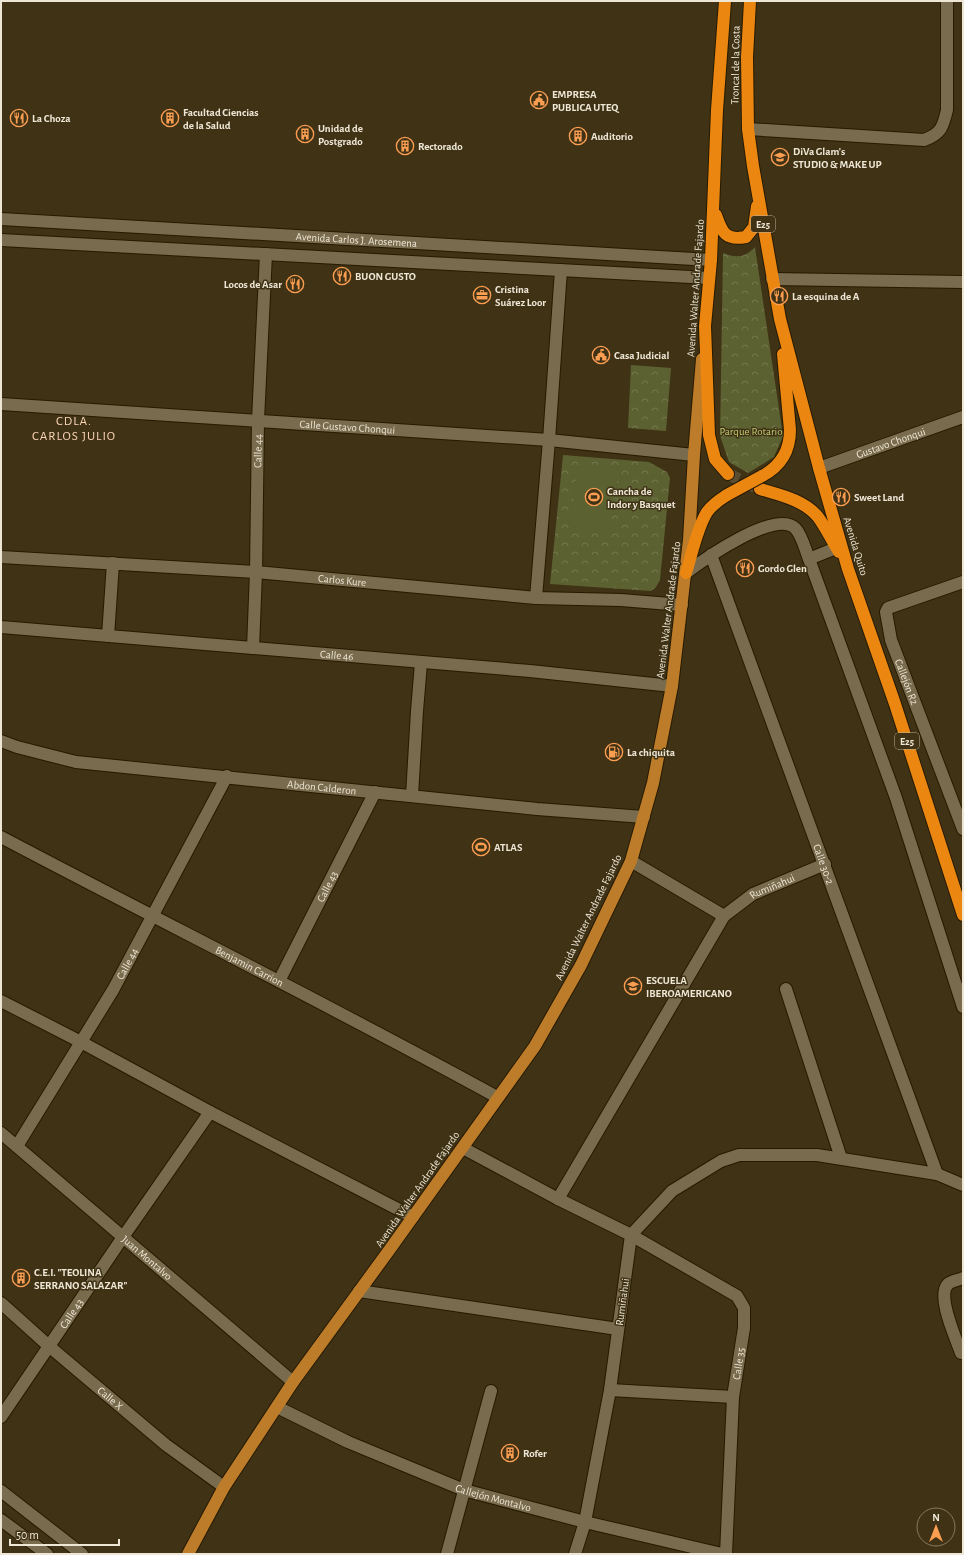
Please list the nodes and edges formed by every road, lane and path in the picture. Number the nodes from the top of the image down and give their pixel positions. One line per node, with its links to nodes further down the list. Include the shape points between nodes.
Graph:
1 (725, 1): 4 (highway, Troncal de la Costa)
2 (750, 1): 5 (highway, Troncal de la Costa / E25, via 747,57)
3 (946, 1): 5 (street, via 947,110 944,126 934,137 924,140)
4 (717, 110): 7 (highway, Avenida Walter Andrade Fajardo)
5 (748, 129): 6 (highway, Avenida Quito / E25)
6 (759, 196): 7 (highway, via 754,227 746,237 738,238 730,237 723,232 716,214); 14 (highway, Avenida Quito / E25)
7 (714, 198): 11 (highway, Avenida Walter Andrade Fajardo)
8 (1, 219): 11 (street, Avenida Carlos J. Arosemena)
9 (1, 240): 10 (street, Avenida Carlos J. Arosemena)
10 (266, 254): 12 (street, Avenida Carlos J. Arosemena); 20 (street, Calle 44)
11 (711, 260): 13 (highway, Avenida Walter Andrade Fajardo)
12 (561, 270): 13 (street, Avenida Carlos J. Arosemena); 21 (street)
13 (710, 278): 17 (highway, Avenida Walter Andrade Fajardo)
14 (772, 279): 15 (street); 16 (highway, Avenida Quito / E25)
15 (963, 282)
16 (780, 319): 23 (highway, Avenida Quito / E25); 33 (highway, bridge, via 790,430 788,450 777,466 726,495 712,506 700,530)
17 (705, 326): 22 (main road, Avenida Walter Andrade Fajardo); 24 (highway, via 709,435 715,459)
18 (1, 404): 20 (street, Calle Gustavo Chonqui)
19 (963, 417): 23 (street, Gustavo Chonqui)
20 (258, 420): 21 (street, Calle Gustavo Chonqui); 32 (street, Calle 44)
21 (549, 440): 22 (street, Calle Gustavo Chonqui); 35 (street)
22 (694, 455): 33 (main road, Avenida Walter Andrade Fajardo)
23 (819, 468): 31 (highway, Avenida Quito / E25)
24 (728, 474)
25 (760, 489): 26 (highway, via 796,501 812,511)
26 (836, 548): 29 (street); 31 (highway)
27 (711, 555): 29 (street, via 747,534 784,524 795,528); 33 (street); 50 (street, Calle 30-2)
28 (1, 557): 30 (street, Carlos Kure)
29 (809, 559): 58 (street, via 896,798)
30 (113, 563): 32 (street, Carlos Kure); 38 (street)
31 (848, 569): 51 (highway, Avenida Quito / E25)
32 (256, 572): 35 (street, Carlos Kure); 39 (street, Calle 44)
33 (686, 573): 36 (main road, Avenida Walter Andrade Fajardo)
34 (963, 582): 47 (street, Callejón R2, via 888,608 886,612 891,640)
35 (536, 598): 36 (street, Carlos Kure, via 621,600)
36 (682, 605): 41 (main road, Avenida Walter Andrade Fajardo)
37 (1, 627): 38 (street, Calle 46)
38 (108, 636): 39 (street, Calle 46)
39 (253, 648): 40 (street, Calle 46)
40 (421, 663): 41 (street, Calle 46); 45 (street)
41 (672, 686): 46 (main road, Avenida Walter Andrade Fajardo)
42 (1, 741): 43 (street, Abdon Calderon, via 76,762)
43 (227, 776): 44 (street, Abdon Calderon); 53 (street, Calle 44)
44 (375, 792): 45 (street, Abdon Calderon); 55 (street, Calle 43)
45 (412, 796): 46 (street, Abdon Calderon)
46 (644, 817): 49 (main road, Avenida Walter Andrade Fajardo)
47 (963, 829)
48 (1, 837): 53 (street, Benjamin Carrion)
49 (631, 862): 54 (street); 60 (main road, Avenida Walter Andrade Fajardo, via 577,972 535,1046)
50 (825, 864): 54 (street, Rumiñahui, via 753,894); 66 (street, Calle 30-2)
51 (960, 894): 52 (highway, Avenida Quito / E25)
52 (963, 915)
53 (152, 916): 55 (street, Benjamin Carrion); 59 (street, Calle 44, via 113,990)
54 (724, 916): 68 (street)
55 (279, 980): 60 (street, Benjamin Carrion)
56 (786, 989): 65 (street)
57 (1, 1001): 59 (street)
58 (963, 1007)
59 (81, 1042): 61 (street); 63 (street, Calle 44)
60 (497, 1097): 64 (main road, Avenida Walter Andrade Fajardo)
61 (210, 1112): 69 (street); 71 (street, Calle 43)
62 (1, 1133): 63 (street, Juan Montalvo)
63 (17, 1146): 71 (street, Juan Montalvo)
64 (463, 1148): 68 (street); 69 (main road, Avenida Walter Andrade Fajardo)
65 (841, 1158): 66 (street); 70 (street, via 817,1155 739,1155 721,1161 672,1191)
66 (937, 1174): 67 (street)
67 (963, 1185)
68 (558, 1199): 70 (street)
69 (413, 1217): 73 (main road, Avenida Walter Andrade Fajardo)
70 (631, 1235): 75 (street, Rumiñahui); 81 (street, Calle 35, via 737,1296 744,1308 744,1328)
71 (123, 1237): 76 (street, Calle 43); 78 (street, Juan Montalvo)
72 (963, 1278): 77 (street, via 949,1283 944,1290 944,1302)
73 (359, 1291): 75 (street); 78 (main road, Avenida Walter Andrade Fajardo)
74 (1, 1303): 76 (street, Calle X)
75 (618, 1329): 79 (street, Rumiñahui)
76 (50, 1347): 83 (street, Calle 43); 84 (street, Calle X, via 166,1445)
77 (961, 1353)
78 (293, 1382): 82 (main road, Avenida Walter Andrade Fajardo)
79 (610, 1390): 81 (street); 88 (street, Rumiñahui)
80 (491, 1391): 85 (street)
81 (733, 1397): 95 (street, Calle 35)
82 (276, 1406): 84 (main road, Avenida Walter Andrade Fajardo); 85 (street, Callejón Montalvo, via 348,1442)
83 (1, 1417)
84 (224, 1487): 91 (main road, Avenida Walter Andrade Fajardo)
85 (464, 1490): 88 (street, Callejón Montalvo); 92 (street)
86 (1, 1491): 90 (street)
87 (1, 1520): 89 (street)
88 (585, 1522): 93 (street, Rumiñahui); 94 (street, Callejón Montalvo)
89 (47, 1554)
90 (82, 1554)
91 (188, 1554)
92 (447, 1554)
93 (576, 1554)
94 (722, 1554)
95 (726, 1554)

